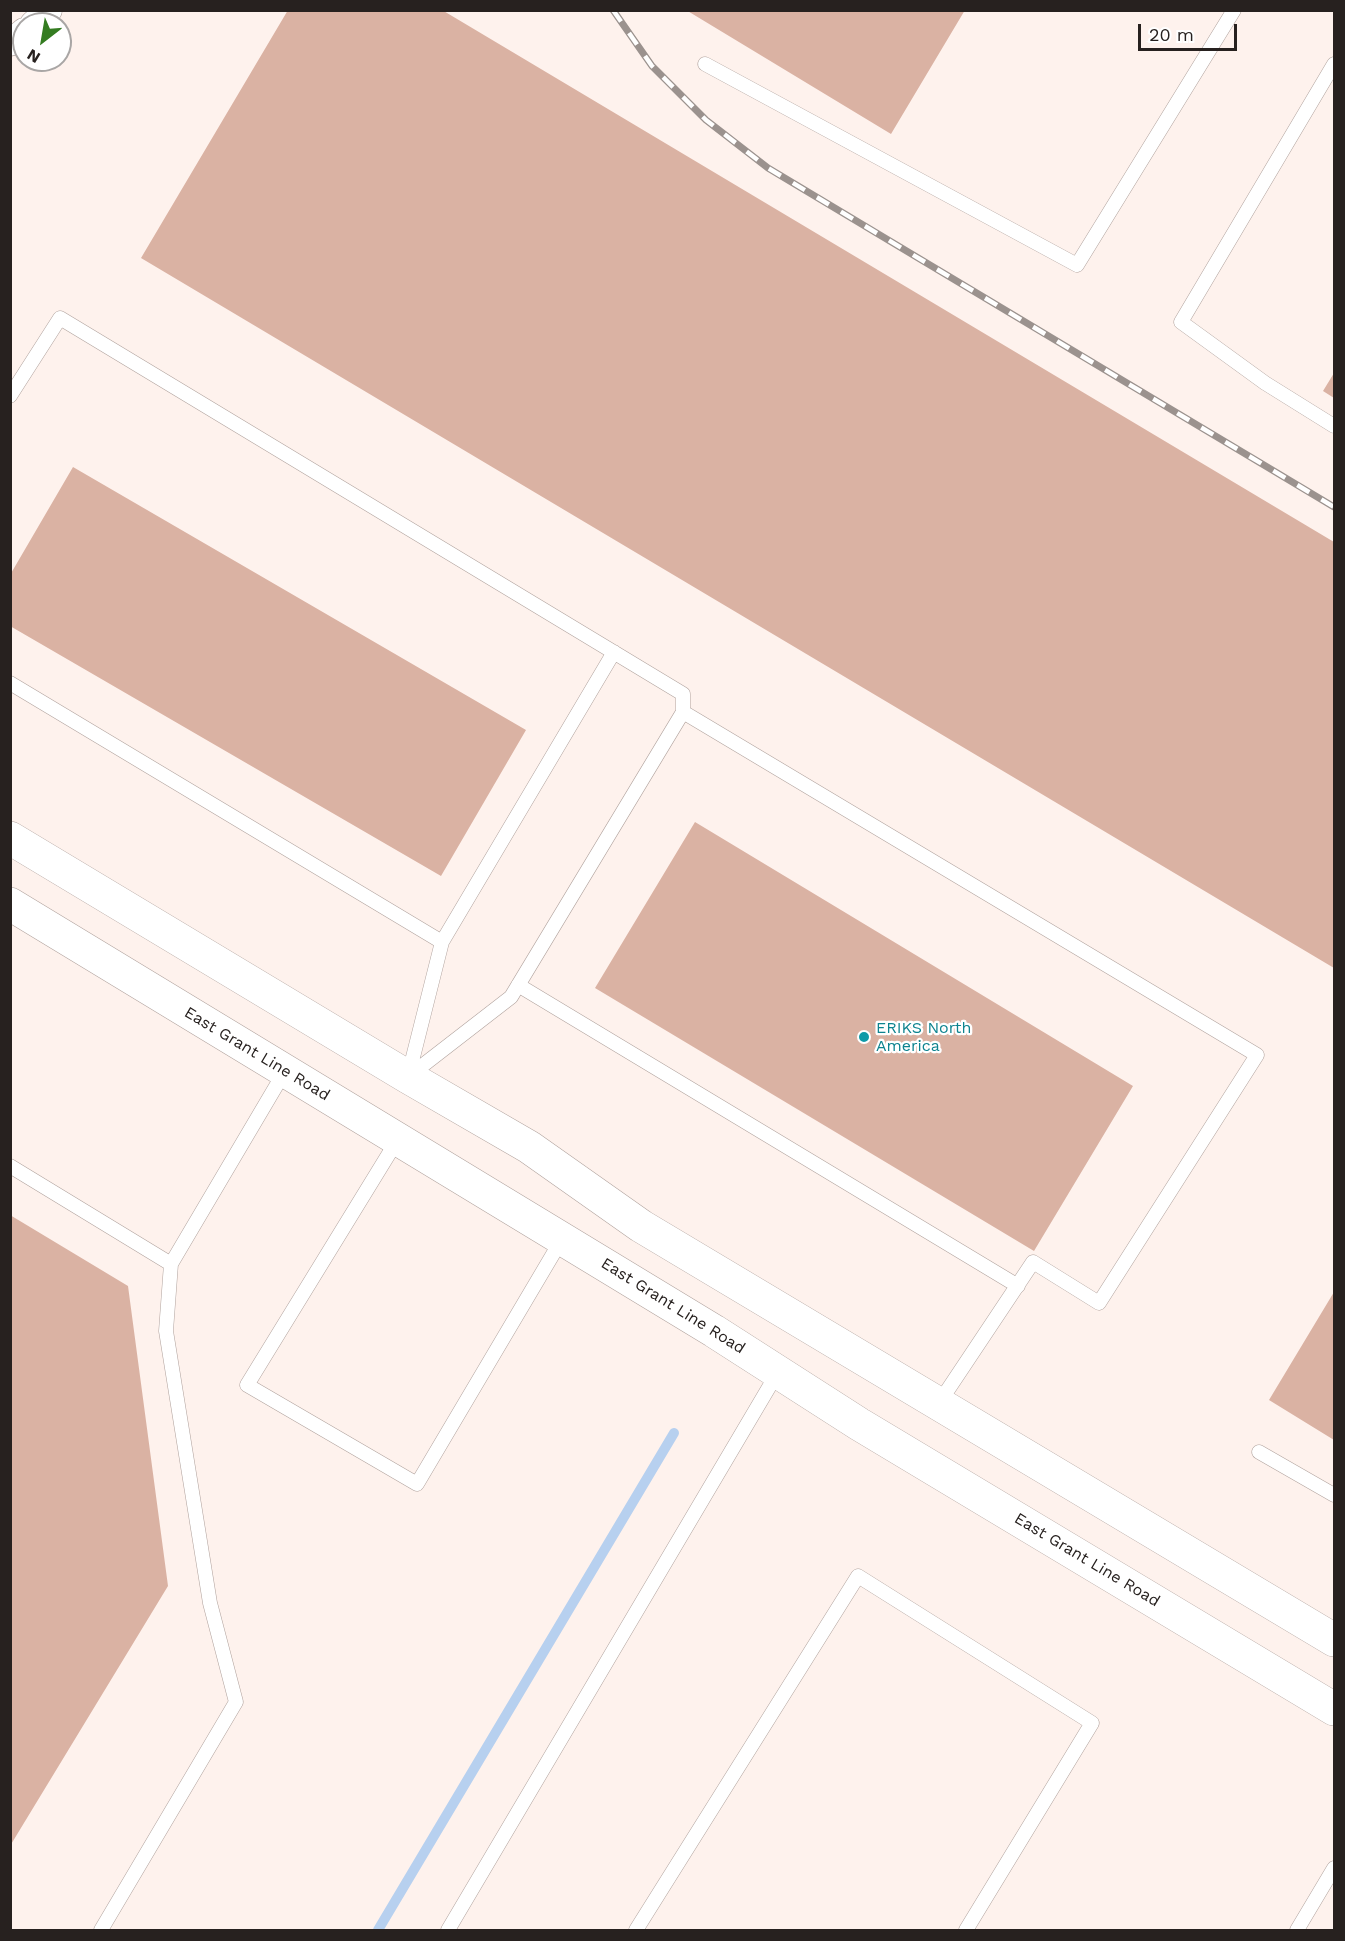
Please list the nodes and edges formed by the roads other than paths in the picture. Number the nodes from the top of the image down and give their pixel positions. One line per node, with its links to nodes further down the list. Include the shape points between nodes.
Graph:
1 (1234, 10): 2 (lane, via 1077,265)
2 (705, 64)
3 (1335, 64): 5 (lane, via 1181,322 1265,383)
4 (10, 396): 6 (lane, via 60,318)
5 (1335, 426)
6 (614, 652): 8 (lane, via 683,694); 11 (lane)
7 (10, 683): 11 (lane)
8 (683, 712): 12 (lane); 19 (lane, via 1257,1056 1099,1303 1033,1262)
9 (10, 838): 14 (main road)
10 (10, 904): 13 (main road, East Grant Line Road)
11 (441, 942): 14 (lane)
12 (518, 985): 14 (lane, via 511,997); 19 (lane)
13 (285, 1071): 15 (main road, East Grant Line Road); 18 (lane)
14 (408, 1077): 21 (main road, via 529,1147 641,1226)
15 (398, 1139): 17 (main road, East Grant Line Road); 17 (lane, via 247,1385 417,1484)
16 (10, 1166): 18 (lane)
17 (562, 1239): 20 (main road, East Grant Line Road)
18 (171, 1264): 27 (lane, via 166,1331 210,1603 236,1702)
19 (1018, 1286): 21 (lane)
20 (778, 1372): 25 (main road, East Grant Line Road); 28 (lane)
21 (939, 1403): 24 (main road)
22 (1258, 1452): 23 (lane)
23 (1335, 1495)
24 (1335, 1640)
25 (1335, 1709)
26 (1335, 1868): 31 (lane)
27 (101, 1930)
28 (448, 1930)
29 (636, 1930): 30 (lane, via 858,1576 1092,1724)
30 (966, 1930)
31 (1297, 1930)

